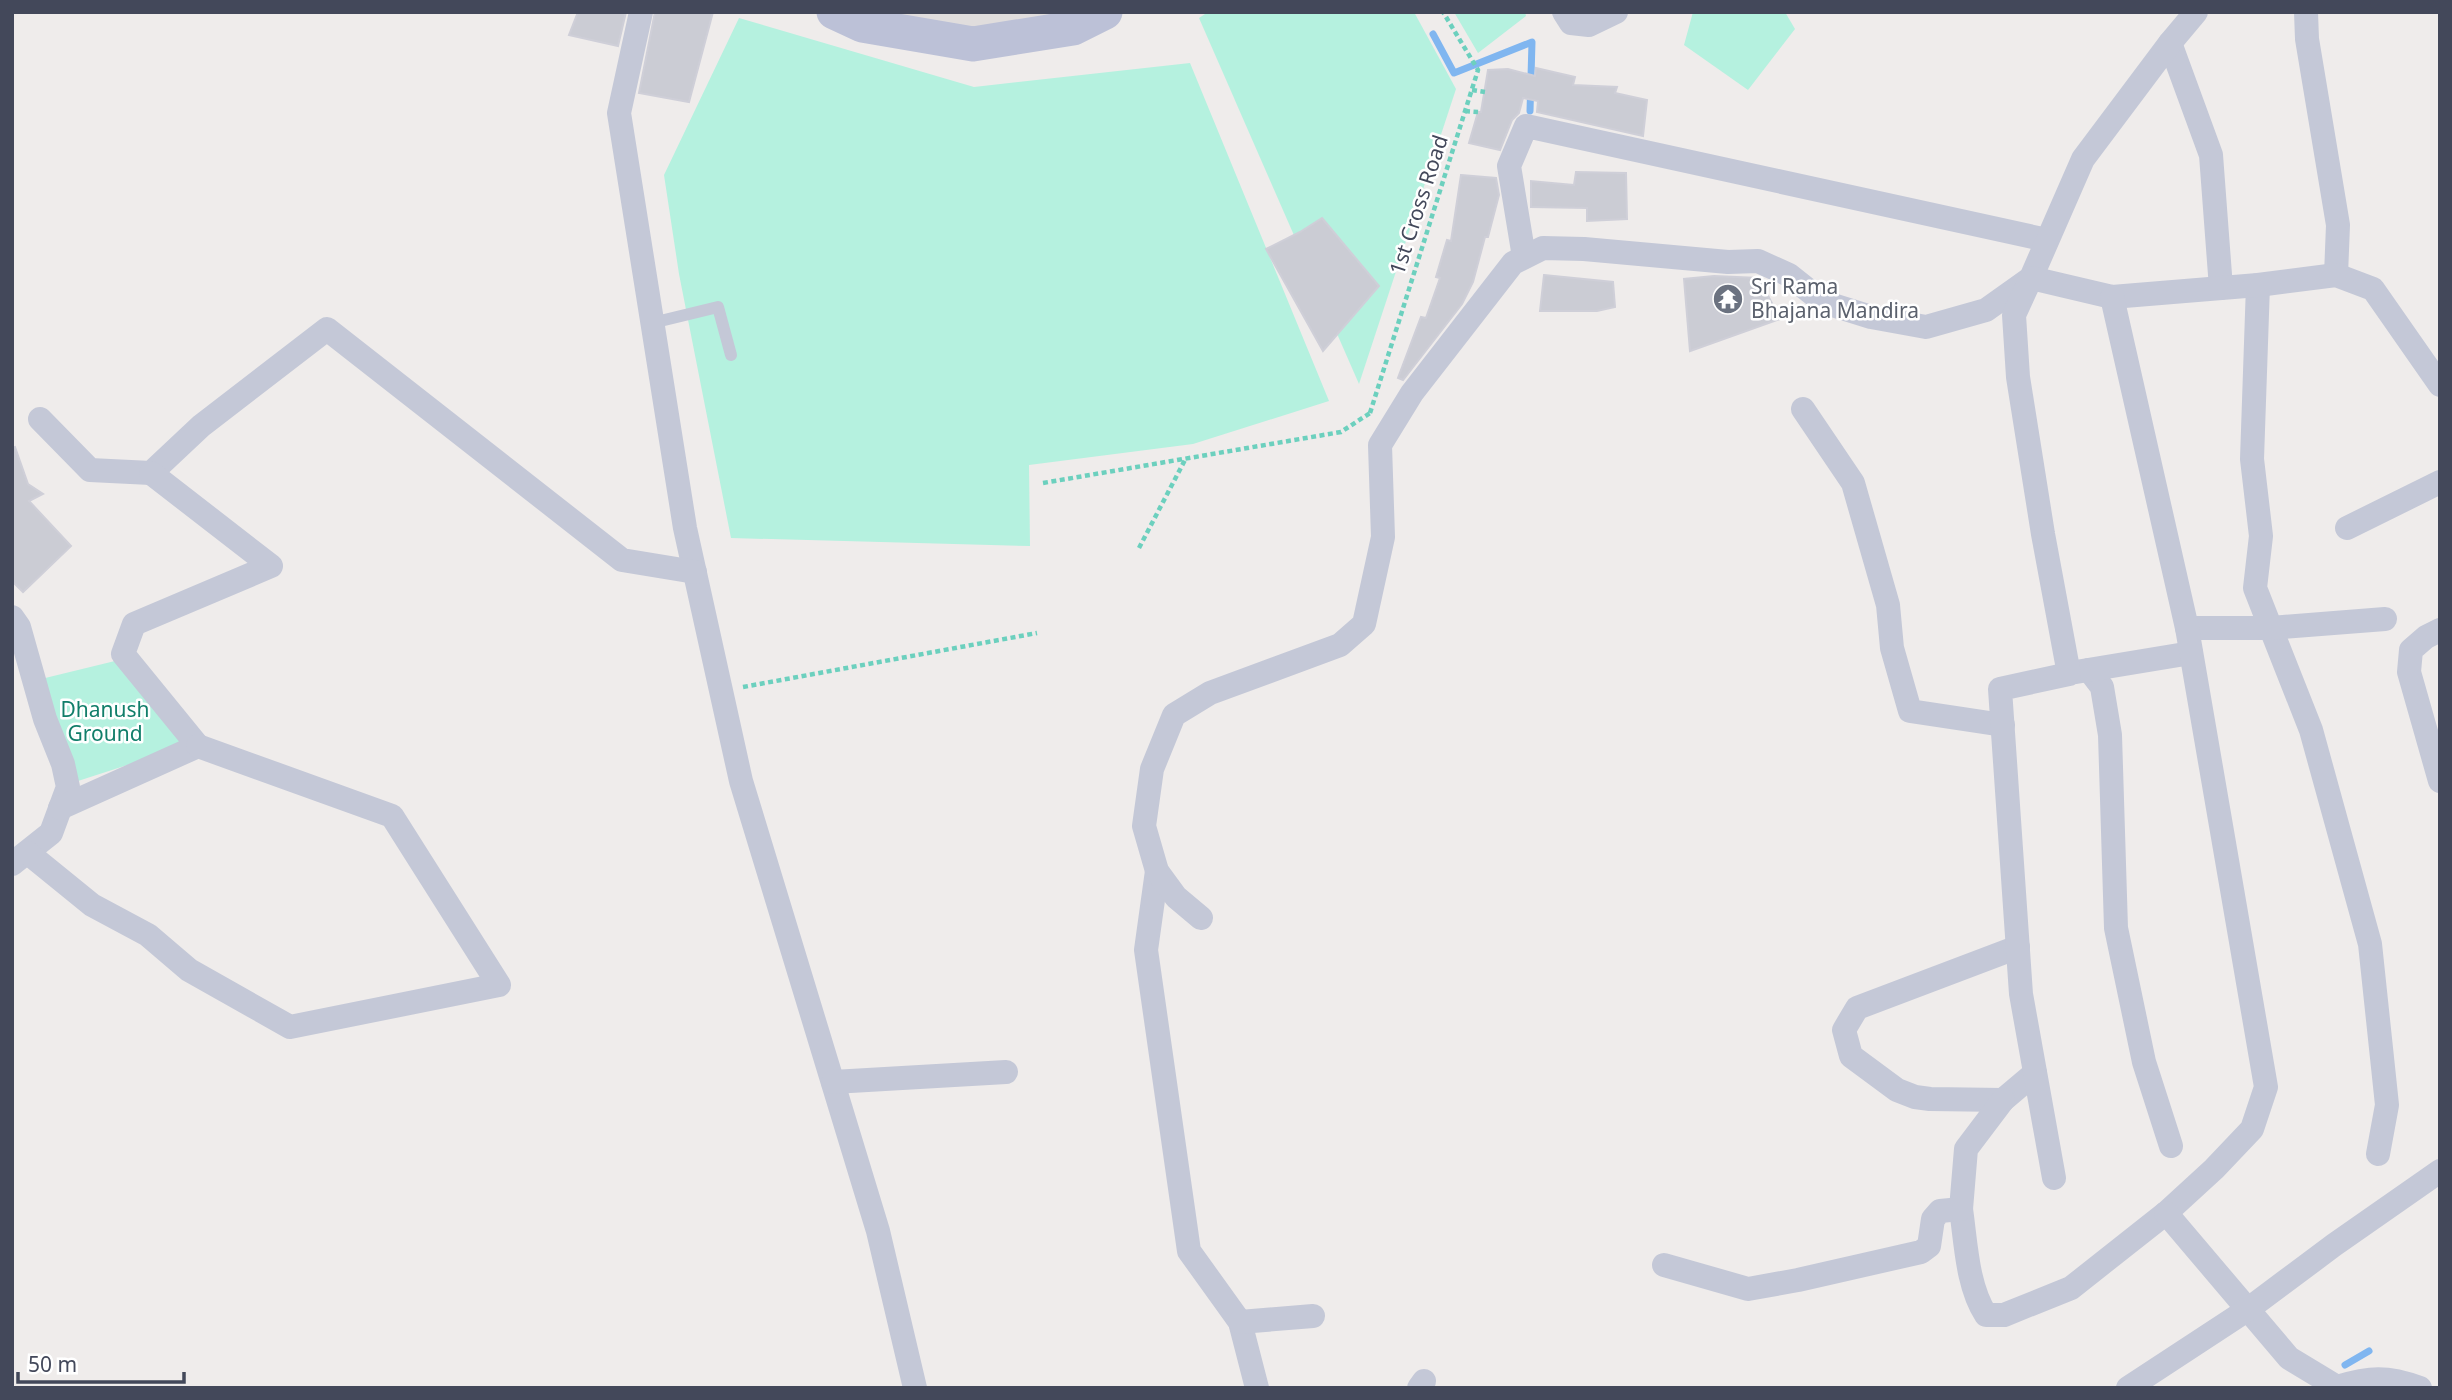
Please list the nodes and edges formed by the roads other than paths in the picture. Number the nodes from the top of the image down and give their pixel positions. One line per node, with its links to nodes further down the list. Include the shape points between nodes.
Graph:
1 (641, 12): 15 (street, via 618,113)
2 (834, 12): 3 (main road, via 862,26 973,44 1073,28)
3 (1105, 12)
4 (1564, 12): 5 (street, via 1571,23 1583,26)
5 (1616, 12)
6 (2306, 12): 10 (street, via 2338,225)
7 (2183, 23): 8 (street, via 2083,159); 13 (street, via 2211,155)
8 (2047, 240): 9 (street, via 1526,126 1509,166); 11 (street)
9 (1524, 257): 11 (street, via 1543,248 1758,261 1789,275 1823,302 1926,327 1986,310); 36 (street, via 1513,263 1412,393 1381,445 1383,537 1364,624 1340,645 1210,694 1174,715 1152,769 1144,826)
10 (2336, 275): 12 (street); 17 (street, via 2373,289)
11 (2031, 278): 14 (street); 30 (street, via 2014,315 2018,377 2043,534)
12 (2258, 285): 13 (street); 27 (street, via 2252,459 2261,536 2255,588)
13 (2221, 288): 14 (street)
14 (2112, 297): 26 (street)
15 (652, 323): 16 (lane, via 718,307); 23 (street)
16 (731, 355)
17 (2440, 385)
18 (1803, 409): 31 (street, via 1853,483 1888,605 1892,648 1910,711)
19 (40, 419): 20 (street, via 90,470)
20 (151, 473): 23 (street, via 201,426 327,329 622,560); 32 (street, via 271,566 134,624 123,654)
21 (2440, 482): 22 (street)
22 (2347, 528)
23 (695, 572): 41 (street, via 741,781)
24 (12, 617): 34 (street, via 63,764 68,787)
25 (2385, 619): 27 (street)
26 (2187, 628): 27 (street); 29 (street)
27 (2271, 628): 44 (street, via 2311,730 2370,944 2388,1105)
28 (2440, 630): 33 (street, via 2410,650 2409,672)
29 (2191, 653): 30 (street); 48 (street, via 2266,1087 2252,1129)
30 (2079, 672): 31 (street, via 2000,689); 43 (street, via 2102,687 2109,735 2116,928 2144,1062)
31 (2003, 725): 38 (street)
32 (198, 746): 34 (street); 35 (street, via 392,816 499,985 290,1027 189,970 148,935)
33 (2440, 781)
34 (60, 808): 35 (street, via 51,833)
35 (20, 859)
36 (1157, 871): 37 (street, via 1176,897); 52 (street, via 1146,950 1189,1251)
37 (1201, 918)
38 (2018, 947): 40 (street); 42 (street, via 1857,1008 1844,1030 1851,1056 1897,1090 1930,1099)
39 (1006, 1072): 41 (street)
40 (2035, 1073): 42 (street); 46 (street)
41 (833, 1082): 54 (street, via 878,1231)
42 (2003, 1100): 47 (street, via 1966,1149)
43 (2171, 1146)
44 (2378, 1154)
45 (2440, 1171): 50 (street)
46 (2054, 1178)
47 (1961, 1209): 48 (street, via 1971,1273 1986,1315 2004,1315 2071,1288); 49 (street, via 1940,1211 1933,1219 1929,1246 1921,1252 1798,1280 1748,1289)
48 (2166, 1213): 50 (street)
49 (1664, 1265)
50 (2247, 1310): 53 (street, via 2289,1358 2337,1387 2381,1377); 56 (street)
51 (1313, 1316): 52 (street)
52 (1240, 1322): 55 (street)
53 (2408, 1386)
54 (915, 1388)
55 (1257, 1388)
56 (2128, 1388)

